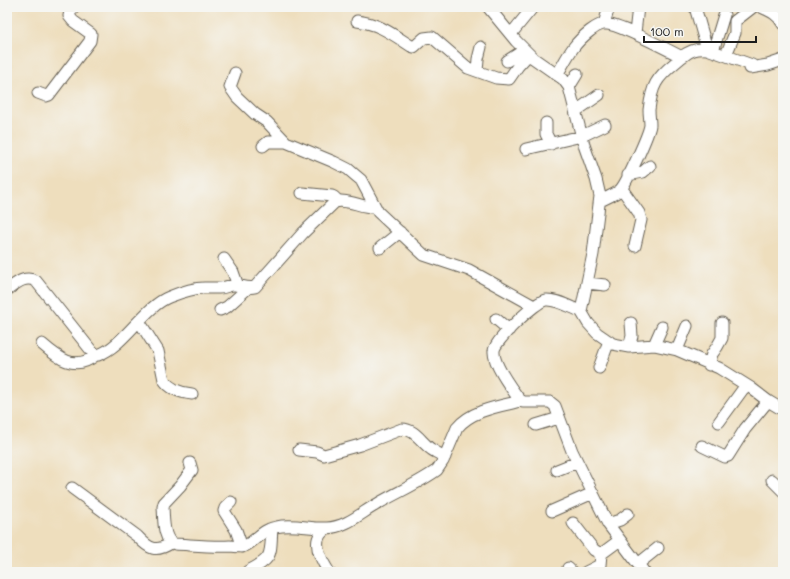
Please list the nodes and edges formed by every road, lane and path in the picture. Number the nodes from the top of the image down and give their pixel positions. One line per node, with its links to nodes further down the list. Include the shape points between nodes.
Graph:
1 (73, 7): 27 (street, via 69,14 70,18 91,34 90,41 49,95)
2 (488, 7): 14 (street)
3 (533, 7): 14 (street)
4 (609, 7): 11 (street)
5 (638, 7): 13 (street)
6 (695, 7): 16 (street)
7 (753, 7): 18 (street, via 735,21 735,33)
8 (761, 7): 12 (street, via 774,13)
9 (724, 15): 16 (street)
10 (357, 21): 22 (street, via 384,29 414,47 424,38 432,37 448,48 463,64)
11 (604, 24): 13 (street); 25 (street, via 596,27 575,44)
12 (783, 24)
13 (635, 33): 19 (street)
14 (511, 34): 17 (street)
15 (481, 47): 22 (street)
16 (710, 50): 18 (street); 19 (street, via 696,49)
17 (527, 52): 21 (street); 22 (street, via 509,79 496,78); 25 (street)
18 (726, 56): 20 (street, via 752,65 750,68)
19 (682, 57): 38 (street, via 656,82 649,109 649,128)
20 (783, 60)
21 (506, 62)
22 (477, 70)
23 (235, 73): 33 (street, via 230,86 232,92)
24 (577, 74): 26 (street)
25 (557, 75): 26 (street)
26 (569, 87): 29 (street)
27 (38, 93)
28 (599, 95): 29 (street)
29 (576, 111): 32 (street)
30 (546, 123): 34 (street, via 546,134)
31 (605, 125): 32 (street)
32 (582, 136): 34 (street); 42 (street, via 596,179)
33 (286, 142): 35 (street, via 268,142); 43 (street, via 348,169 361,180)
34 (551, 144): 36 (street)
35 (264, 146)
36 (526, 149)
37 (650, 166): 38 (street, via 643,172)
38 (628, 175): 39 (street)
39 (622, 188): 42 (street); 45 (street, via 642,220)
40 (302, 193): 41 (street, via 332,196)
41 (338, 201): 43 (street); 50 (street, via 303,233 258,285)
42 (600, 201): 48 (street)
43 (374, 207): 44 (street)
44 (400, 232): 46 (street); 52 (street, via 424,255 468,270)
45 (636, 246)
46 (380, 248)
47 (224, 259): 50 (street)
48 (587, 283): 49 (street); 54 (street)
49 (605, 285)
50 (243, 287): 53 (street, via 228,307); 56 (street, via 234,285 182,292 162,300)
51 (7, 290): 67 (street, via 28,278 36,281)
52 (534, 306): 54 (street, via 542,301 552,300); 61 (street)
53 (220, 310)
54 (581, 311): 62 (street, via 597,333)
55 (496, 319): 61 (street)
56 (140, 321): 67 (street, via 111,348); 71 (street, via 158,351 166,384)
57 (722, 322): 68 (street, via 722,338 712,354)
58 (632, 323): 65 (street)
59 (687, 326): 66 (street)
60 (662, 327): 64 (street)
61 (509, 330): 72 (street, via 498,341 494,349 494,358)
62 (609, 342): 65 (street); 69 (street)
63 (42, 344): 67 (street, via 55,356 69,362 89,361)
64 (654, 345): 65 (street); 66 (street)
65 (629, 347)
66 (677, 350): 68 (street)
67 (96, 355)
68 (709, 365): 70 (street, via 719,368)
69 (599, 368)
70 (746, 385): 73 (street); 76 (street)
71 (192, 394)
72 (521, 401): 75 (street, via 550,402 555,406); 80 (street, via 485,410 460,424)
73 (768, 401): 74 (street); 78 (street, via 745,429 728,456 725,457)
74 (783, 410)
75 (559, 418): 77 (street); 81 (street)
76 (719, 422)
77 (536, 425)
78 (702, 446)
79 (299, 450): 80 (street, via 324,455 407,429 430,449)
80 (445, 457): 94 (street, via 440,467 432,473 357,517)
81 (577, 462): 83 (street); 87 (street)
82 (190, 463): 96 (street, via 192,470 189,476 163,507 168,540)
83 (557, 470)
84 (772, 480): 86 (street)
85 (72, 488): 96 (street, via 145,544 156,549)
86 (783, 491)
87 (592, 493): 89 (street); 92 (street)
88 (231, 502): 97 (street, via 224,511 236,530)
89 (552, 511)
90 (628, 514): 92 (street)
91 (573, 523): 99 (street, via 594,550)
92 (608, 524): 95 (street)
93 (272, 528): 94 (street, via 295,524); 97 (street); 101 (street, via 267,559 263,564)
94 (327, 528): 102 (street, via 319,536 318,544 319,553)
95 (620, 540): 99 (street); 100 (street)
96 (171, 543): 97 (street)
97 (242, 547)
98 (658, 548): 100 (street)
99 (601, 554): 103 (street, via 600,565)
100 (641, 568)
101 (248, 571)
102 (328, 572)
103 (586, 572)

